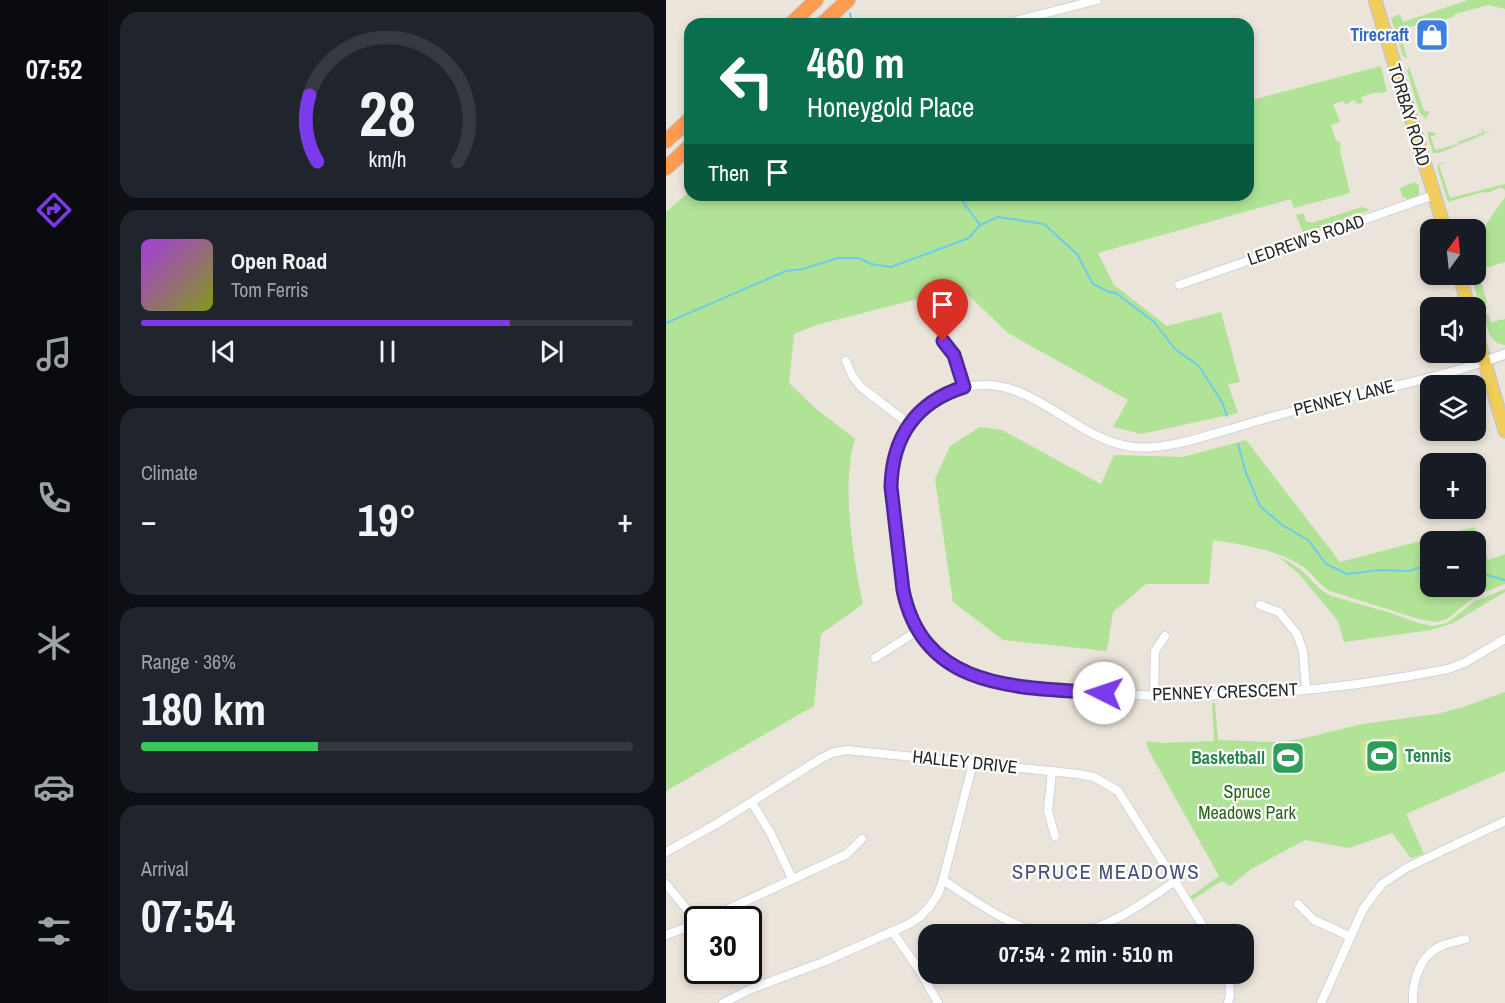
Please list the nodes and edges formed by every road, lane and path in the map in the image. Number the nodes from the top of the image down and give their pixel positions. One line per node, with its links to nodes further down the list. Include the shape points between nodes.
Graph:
1 (816, 0): 5 (highway)
2 (848, 0): 6 (highway)
3 (1097, 0): 7 (street)
4 (1375, 0): 12 (main road, TORBAY ROAD)
5 (797, 18)
6 (828, 18)
7 (1027, 18)
8 (684, 124): 9 (highway)
9 (666, 141)
10 (684, 152): 11 (highway)
11 (666, 168)
12 (1434, 195): 13 (main road, TORBAY ROAD); 14 (street, LEDREW'S ROAD)
13 (1442, 219)
14 (1179, 285)
15 (943, 341): 21 (street, via 954,355)
16 (1505, 354): 18 (street)
17 (846, 361): 22 (street, via 861,387)
18 (1486, 361)
19 (1480, 363): 23 (street, PENNEY LANE)
20 (1483, 363): 24 (main road)
21 (964, 387): 22 (street, PENNEY CRESCENT, via 934,400); 23 (street, PENNEY CRESCENT, via 992,385 1018,390 1099,437 1135,447 1159,447)
22 (909, 424): 26 (street, PENNEY CRESCENT, via 896,449 891,487 903,590)
23 (1240, 426)
24 (1505, 431)
25 (1260, 605): 30 (street, via 1279,612 1297,634 1303,651)
26 (917, 631): 29 (street); 31 (street, PENNEY CRESCENT, via 943,660 958,670 992,681)
27 (1166, 636): 31 (street, via 1155,651)
28 (1505, 639): 30 (street, PENNEY CRESCENT, via 1448,669)
29 (876, 658)
30 (1306, 689): 31 (street, PENNEY CRESCENT)
31 (1154, 696)
32 (973, 763): 33 (street, HALLEY DRIVE); 34 (street, HALLEY DRIVE, via 847,750 826,756); 40 (street)
33 (1052, 771): 36 (street, via 1048,812); 41 (street, HALLEY DRIVE, via 1094,777 1118,791)
34 (752, 803): 38 (street, HALLEY DRIVE); 39 (street)
35 (1505, 821): 52 (street, via 1391,877 1370,898)
36 (1055, 836)
37 (862, 838): 39 (street, via 847,854)
38 (666, 852)
39 (792, 878): 45 (street)
40 (944, 880): 46 (street); 50 (street, via 920,917)
41 (1174, 882): 47 (street); 48 (street, HALLEY DRIVE)
42 (666, 884): 44 (street)
43 (1298, 904): 52 (street, via 1314,920)
44 (684, 906)
45 (734, 906)
46 (1015, 924)
47 (1107, 924)
48 (1201, 924)
49 (684, 928): 51 (street)
50 (892, 931): 55 (street); 56 (street, via 920,971)
51 (666, 935)
52 (1349, 936): 58 (street)
53 (1465, 939): 59 (street, via 1439,946 1426,958 1415,981)
54 (1229, 984): 57 (street)
55 (723, 1003)
56 (936, 1003)
57 (1228, 1003)
58 (1321, 1003)
59 (1413, 1003)

